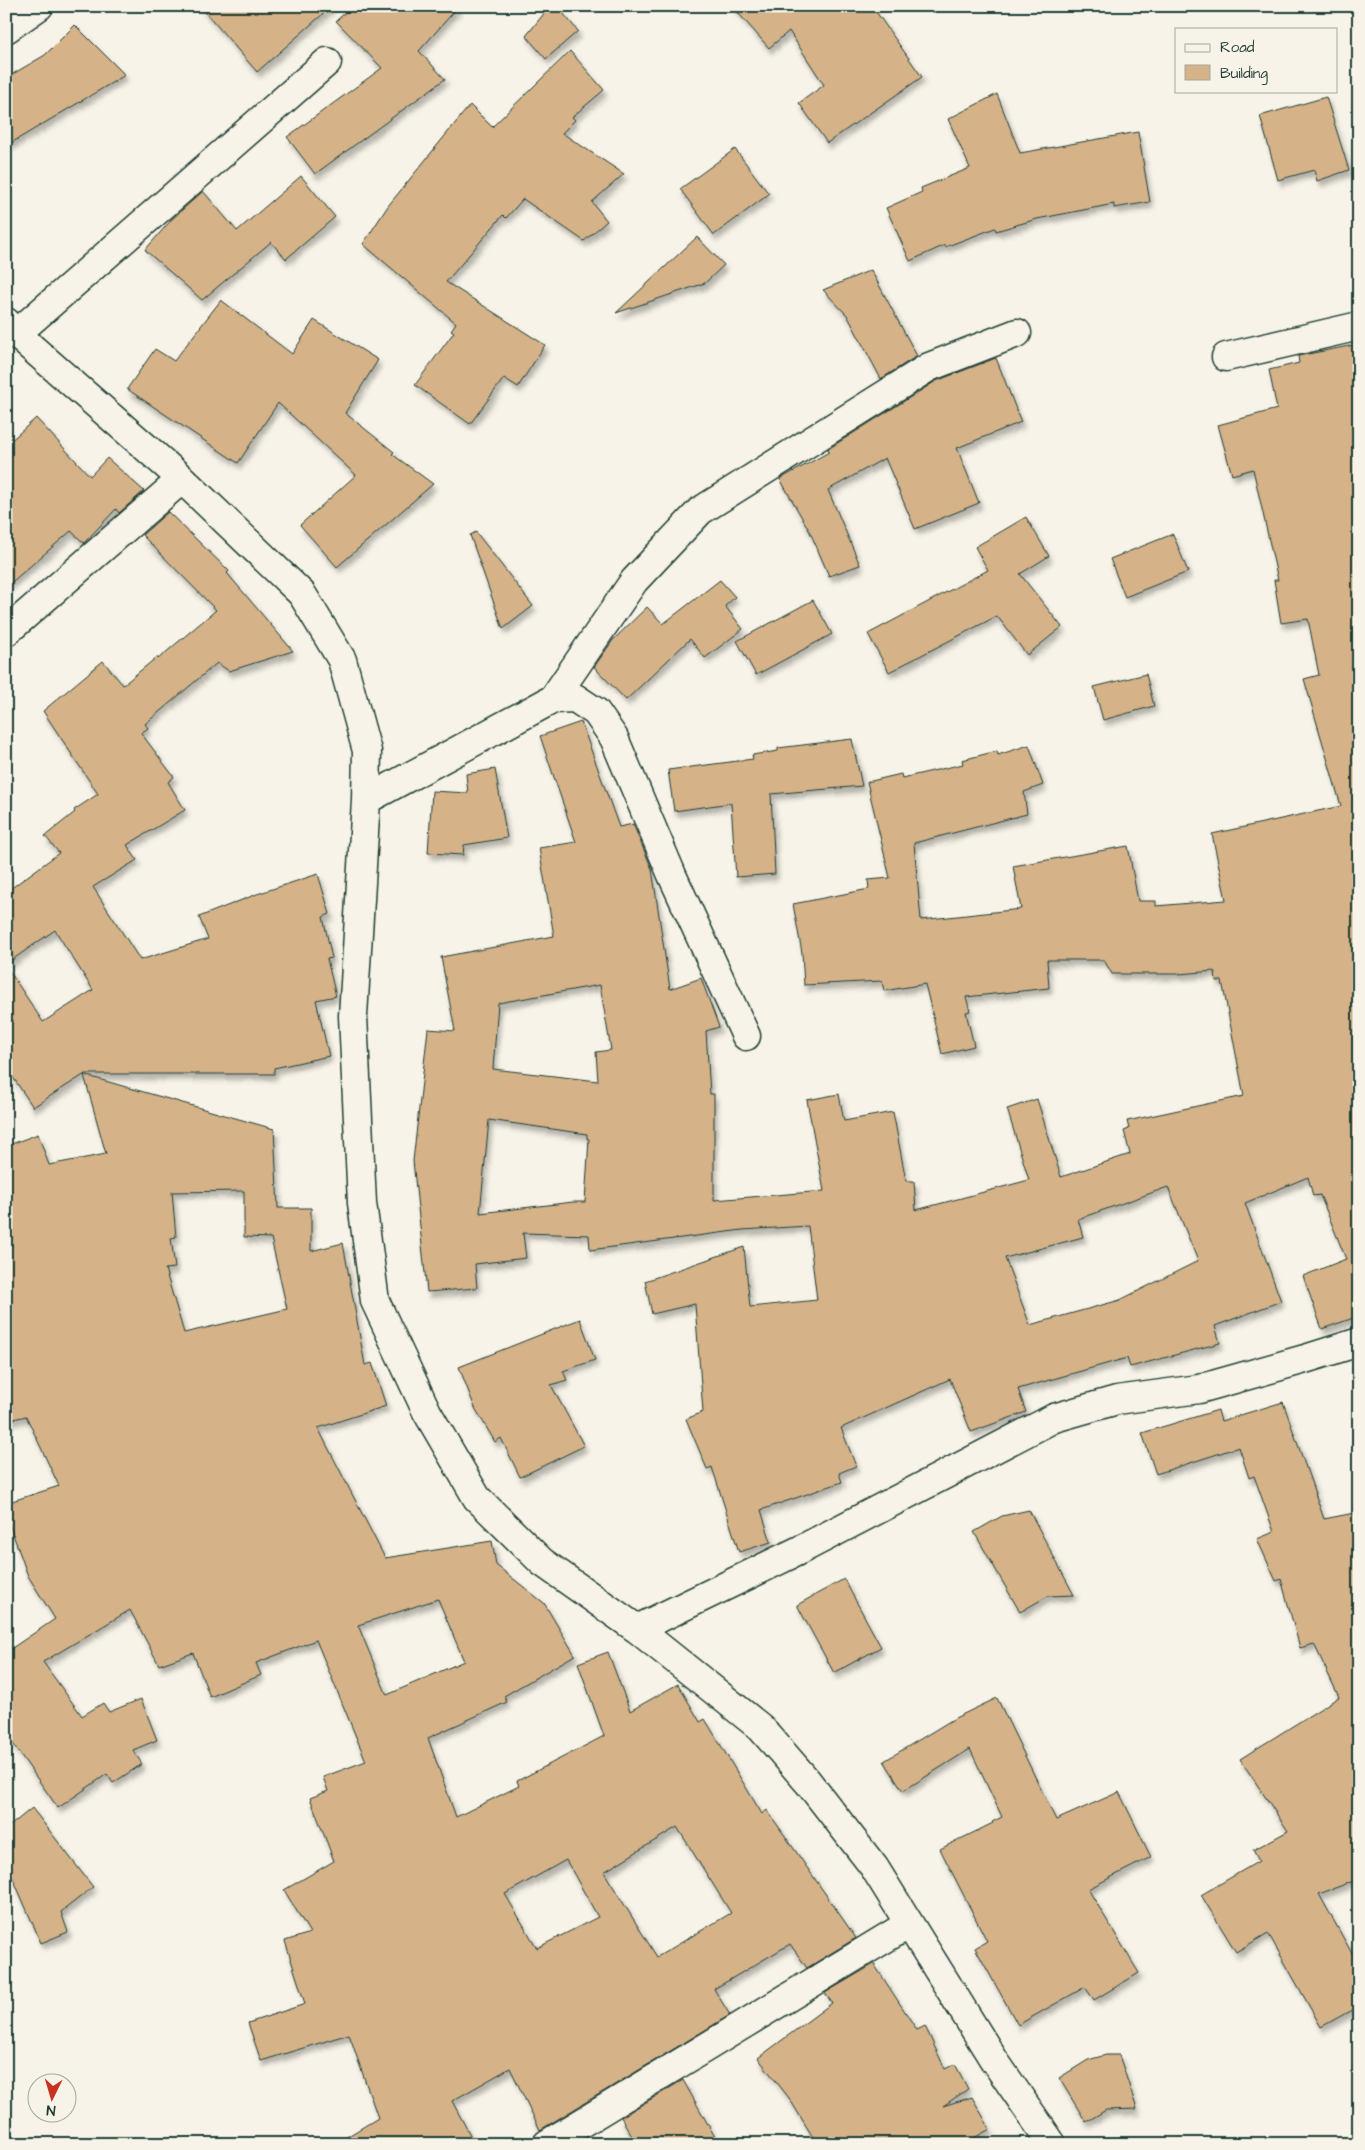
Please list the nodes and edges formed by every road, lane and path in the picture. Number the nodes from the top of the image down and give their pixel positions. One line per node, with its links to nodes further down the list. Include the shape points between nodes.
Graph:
1 (40, 6): 2 (street)
2 (6, 29)
3 (327, 62): 5 (street)
4 (1359, 326): 7 (street)
5 (11, 328): 8 (street)
6 (1017, 333): 10 (street, via 929,367 700,511 634,580)
7 (1226, 358)
8 (182, 479): 9 (street); 11 (street, via 302,594 342,660 366,751)
9 (6, 632)
10 (553, 699): 11 (street); 12 (street, via 575,698 596,712 614,738)
11 (366, 800): 14 (street, via 353,1016 362,1203 375,1300 427,1412 477,1498 542,1562)
12 (746, 1036)
13 (1359, 1342): 14 (street, via 1199,1388 1117,1400 1054,1418 800,1550)
14 (637, 1629): 15 (street, via 760,1728 808,1782 874,1867)
15 (909, 1924): 16 (street); 17 (street, via 994,2060)
16 (547, 2144)
17 (1052, 2144)

